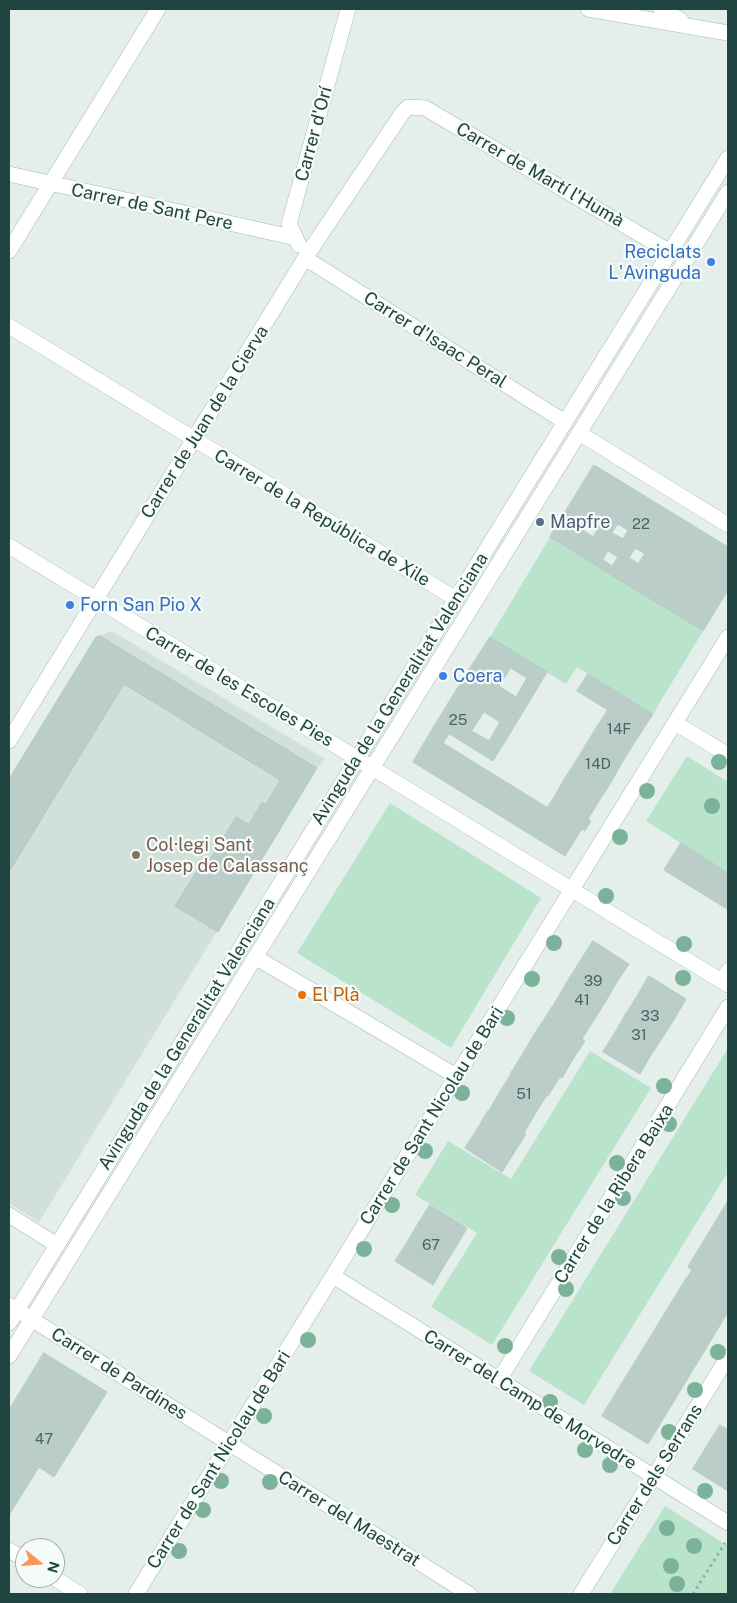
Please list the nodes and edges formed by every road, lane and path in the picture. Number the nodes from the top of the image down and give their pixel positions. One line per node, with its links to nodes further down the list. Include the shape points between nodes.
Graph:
1 (158, 9): 10 (street)
2 (348, 9): 12 (street, Carrer d'Orí, via 289,224)
3 (588, 9): 5 (street)
4 (661, 9): 5 (street)
5 (691, 26): 6 (street)
6 (728, 33)
7 (408, 107): 14 (street, Carrer de Martí l'Humà, via 425,108); 15 (street, Carrer de Juan de la Cierva)
8 (728, 158): 14 (street, Avinguda de la Generalitat Valenciana)
9 (9, 174): 10 (street, Carrer de Sant Pere)
10 (50, 184): 12 (street, Carrer de Sant Pere); 13 (street)
11 (728, 192): 18 (street, Avinguda de la Generalitat Valenciana)
12 (296, 238): 15 (street, Carrer d'Orí)
13 (9, 251)
14 (670, 252): 17 (street, Avinguda de la Generalitat Valenciana)
15 (305, 258): 17 (street, Carrer d'Isaac Peral); 19 (street, Carrer de Juan de la Cierva)
16 (9, 326): 19 (street, Carrer de la República de Xile)
17 (565, 422): 23 (street, Avinguda de la Generalitat Valenciana)
18 (579, 433): 20 (street); 29 (street, Avinguda de la Generalitat Valenciana)
19 (193, 440): 22 (street, Carrer de Juan de la Cierva); 23 (street, Carrer de la República de Xile)
20 (728, 525)
21 (9, 546): 22 (street, Carrer de les Escoles Pies)
22 (95, 599): 26 (street, Carrer de Juan de la Cierva); 28 (street, Carrer de les Escoles Pies)
23 (456, 599): 28 (street, Avinguda de la Generalitat Valenciana)
24 (728, 637): 25 (street, Carrer de Sant Nicolau de Bari)
25 (675, 723): 27 (street); 30 (street, Carrer de Sant Nicolau de Bari)
26 (9, 741)
27 (728, 755)
28 (357, 759): 29 (street, Carrer de les Escoles Pies); 36 (street, Avinguda de la Generalitat Valenciana)
29 (372, 768): 30 (street, Carrer de les Escoles Pies); 31 (street, Avinguda de la Generalitat Valenciana)
30 (572, 890): 32 (street, Carrer de les Escoles Pies); 34 (street, Carrer de Sant Nicolau de Bari)
31 (255, 958): 34 (street); 39 (street, Avinguda de la Generalitat Valenciana)
32 (726, 979)
33 (728, 1007): 43 (street, Carrer de la Ribera Baixa)
34 (456, 1076): 37 (street, Carrer de Sant Nicolau de Bari)
35 (9, 1215): 36 (street)
36 (57, 1245): 38 (street, Avinguda de la Generalitat Valenciana)
37 (333, 1276): 43 (street, Carrer del Camp de Morvedre); 44 (street, Carrer de Sant Nicolau de Bari)
38 (13, 1308): 39 (street, Carrer de Pardines); 40 (street, Avinguda de la Generalitat Valenciana)
39 (32, 1319): 41 (street, Avinguda de la Generalitat Valenciana); 44 (street, Carrer de Pardines)
40 (9, 1323)
41 (9, 1356)
42 (728, 1357): 45 (street, Carrer dels Serrans)
43 (499, 1380): 45 (street, Carrer del Camp de Morvedre)
44 (229, 1444): 50 (street, Carrer de Sant Nicolau de Bari); 51 (street, Carrer del Maestrat)
45 (654, 1477): 46 (street, Carrer del Camp de Morvedre); 52 (street, Carrer dels Serrans)
46 (728, 1523)
47 (728, 1538): 53 (path)
48 (65, 1585): 49 (street)
49 (80, 1594)
50 (136, 1594)
51 (469, 1594)
52 (581, 1594)
53 (693, 1594)

